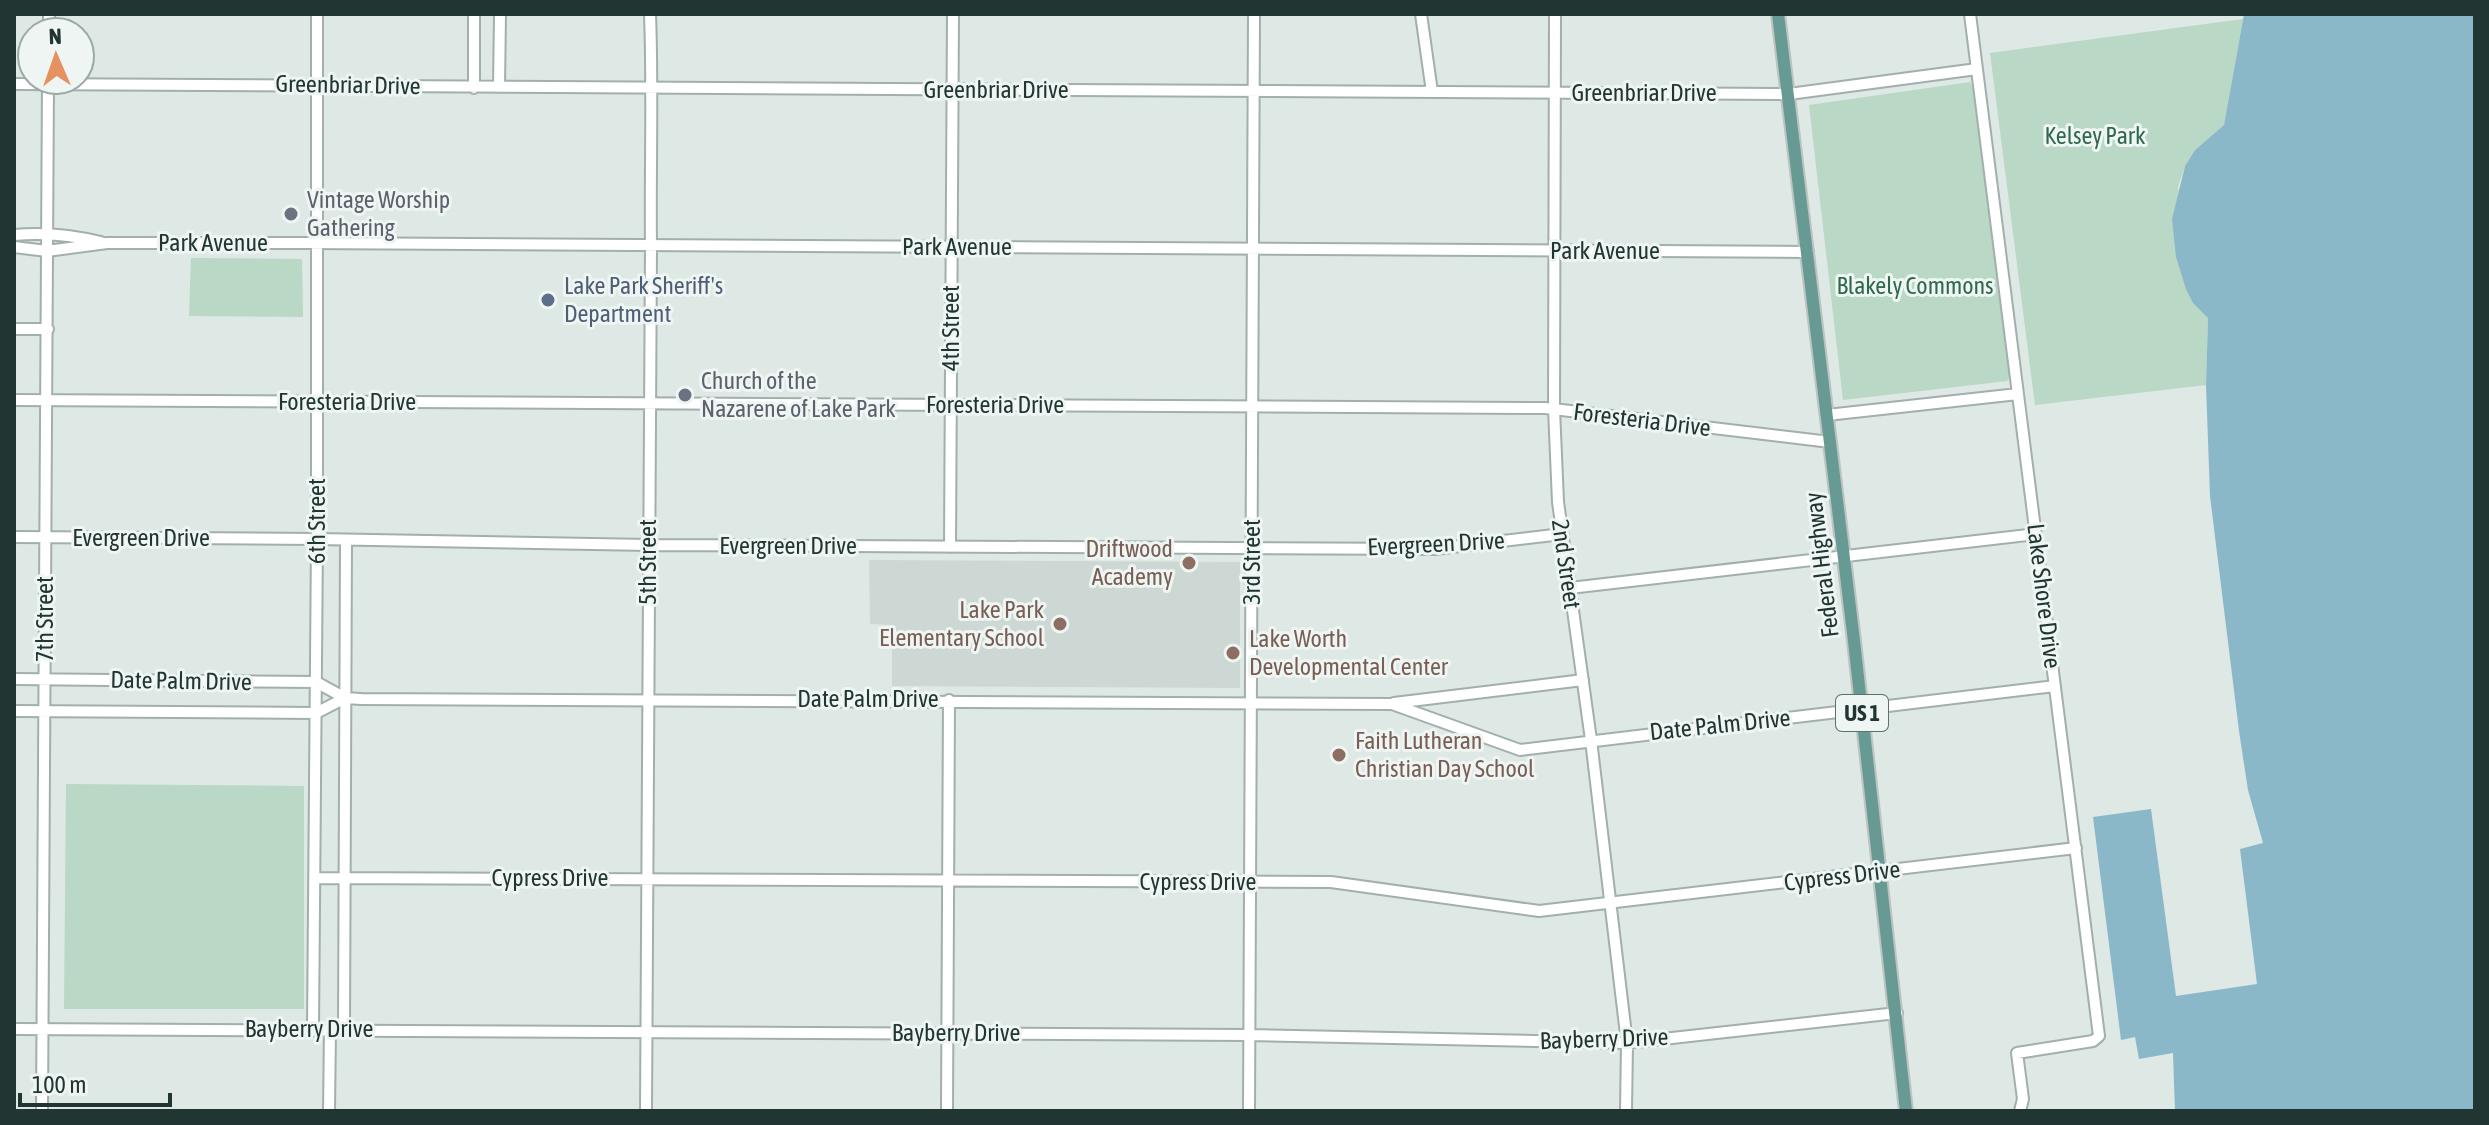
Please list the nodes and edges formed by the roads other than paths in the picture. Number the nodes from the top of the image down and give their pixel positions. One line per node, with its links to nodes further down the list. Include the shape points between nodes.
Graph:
1 (317, 14): 13 (street, 6th Street)
2 (474, 14): 15 (street)
3 (500, 14): 14 (street)
4 (650, 14): 16 (street, 5th Street)
5 (953, 14): 17 (street, 4th Street)
6 (1254, 14): 18 (street, 3rd Street)
7 (1421, 14): 19 (street)
8 (1555, 14): 20 (street, 2nd Street)
9 (1778, 14): 21 (main road, Federal Highway / US 1)
10 (1970, 14): 11 (street, Lake Shore Drive)
11 (1977, 69): 21 (street, Greenbriar Drive); 36 (street, Lake Shore Drive)
12 (96, 82): 13 (street, Greenbriar Drive)
13 (317, 84): 15 (street, Greenbriar Drive); 26 (street, 6th Street)
14 (499, 87): 15 (street, Greenbriar Drive); 16 (street, Greenbriar Drive)
15 (474, 88)
16 (651, 88): 17 (street, Greenbriar Drive); 27 (street, 5th Street)
17 (953, 90): 18 (street, Greenbriar Drive); 29 (street, 4th Street)
18 (1254, 91): 19 (street, Greenbriar Drive); 30 (street, 3rd Street)
19 (1432, 92): 20 (street, Greenbriar Drive)
20 (1556, 93): 21 (street, Greenbriar Drive); 31 (street, 2nd Street)
21 (1789, 94): 33 (main road, Federal Highway / US 1)
22 (48, 96): 23 (street, 7th Street)
23 (47, 234): 24 (street, Park Avenue); 25 (street, Park Avenue); 32 (street, 7th Street)
24 (14, 235)
25 (107, 243): 26 (street, Park Avenue); 32 (street, Park Avenue)
26 (317, 243): 27 (street, Park Avenue); 39 (street, 6th Street)
27 (651, 246): 29 (street, Park Avenue); 40 (street, 5th Street)
28 (14, 247): 32 (street, Park Avenue)
29 (952, 247): 30 (street, Park Avenue); 41 (street, 4th Street)
30 (1253, 249): 31 (street, Park Avenue); 42 (street, 3rd Street)
31 (1555, 250): 33 (street, Park Avenue); 43 (street, 2nd Street)
32 (47, 251): 35 (street, 7th Street)
33 (1808, 252): 44 (main road, Federal Highway / US 1)
34 (14, 329): 35 (street)
35 (48, 329): 38 (street, 7th Street)
36 (2018, 394): 44 (street); 47 (street, Lake Shore Drive)
37 (14, 400): 38 (street, Foresteria Drive)
38 (47, 400): 39 (street, Foresteria Drive); 49 (street, 7th Street)
39 (317, 402): 40 (street, Foresteria Drive); 50 (street, 6th Street)
40 (649, 404): 41 (street, Foresteria Drive); 52 (street, 5th Street)
41 (951, 405): 42 (street, Foresteria Drive); 53 (street, 4th Street)
42 (1252, 407): 43 (street, Foresteria Drive); 54 (street, 3rd Street)
43 (1554, 409): 45 (street, Foresteria Drive); 46 (street, 2nd Street)
44 (1827, 415): 45 (main road, Federal Highway / US 1)
45 (1830, 442): 55 (main road, Federal Highway / US 1)
46 (1562, 534): 54 (street, Evergreen Drive, via 1435,549); 56 (street, 2nd Street)
47 (2036, 534): 55 (street); 61 (street, Lake Shore Drive)
48 (14, 537): 49 (street, Evergreen Drive)
49 (45, 538): 50 (street, Evergreen Drive); 58 (street, 7th Street)
50 (317, 539): 51 (street, Evergreen Drive); 60 (street, 6th Street)
51 (346, 541): 52 (street, Evergreen Drive); 62 (street, 6th Street)
52 (649, 545): 53 (street, Evergreen Drive); 63 (street, 5th Street)
53 (950, 547): 54 (street, Evergreen Drive)
54 (1252, 548): 65 (street, 3rd Street)
55 (1843, 556): 56 (street); 67 (main road, Federal Highway / US 1)
56 (1570, 588): 59 (street, 2nd Street)
57 (14, 679): 58 (street, Date Palm Drive)
58 (45, 679): 60 (street, Date Palm Drive); 69 (street, 7th Street)
59 (1583, 680): 66 (street, Date Palm Drive); 71 (street, 2nd Street)
60 (316, 682): 62 (street, Date Palm Drive); 70 (street, 6th Street)
61 (2055, 686): 67 (street, Date Palm Drive); 72 (street, Lake Shore Drive)
62 (345, 698): 63 (street, Date Palm Drive); 70 (street, Date Palm Drive); 74 (street, 6th Street)
63 (648, 698): 64 (street, Date Palm Drive); 76 (street, 5th Street)
64 (949, 700): 65 (street, Date Palm Drive); 77 (street)
65 (1251, 702): 66 (street, Date Palm Drive); 78 (street, 3rd Street)
66 (1392, 704): 71 (street, Date Palm Drive, via 1520,750)
67 (1861, 709): 71 (street, Date Palm Drive); 73 (main road, Federal Highway / US 1)
68 (14, 711): 69 (street, Date Palm Drive)
69 (44, 711): 70 (street, Date Palm Drive); 82 (street, 7th Street)
70 (316, 713): 75 (street, 6th Street)
71 (1591, 740): 79 (street, 2nd Street)
72 (2076, 848): 73 (street, Cypress Drive); 97 (street, Lake Shore Drive, via 2099,1036 2017,1053)
73 (1880, 872): 79 (street, Cypress Drive); 80 (main road, Federal Highway / US 1)
74 (345, 877): 75 (street, Cypress Drive); 76 (street, Cypress Drive); 85 (street, 6th Street)
75 (315, 878): 83 (street, 6th Street)
76 (647, 879): 77 (street, Cypress Drive); 86 (street, 5th Street)
77 (948, 880): 78 (street, Cypress Drive); 87 (street)
78 (1250, 882): 79 (street, Cypress Drive, via 1331,882 1539,911); 88 (street, 3rd Street)
79 (1610, 903): 89 (street, 2nd Street)
80 (1897, 1013): 89 (street, Bayberry Drive); 96 (main road, Federal Highway / US 1)
81 (14, 1029): 82 (street, Bayberry Drive)
82 (43, 1029): 83 (street, Bayberry Drive); 90 (street, 7th Street)
83 (313, 1029): 84 (street, Bayberry Drive)
84 (330, 1029): 85 (street, Bayberry Drive); 91 (street)
85 (344, 1029): 86 (street, Bayberry Drive)
86 (646, 1032): 87 (street, Bayberry Drive); 92 (street, 5th Street)
87 (948, 1033): 88 (street, Bayberry Drive); 93 (street)
88 (1249, 1035): 89 (street, Bayberry Drive); 94 (street, 3rd Street)
89 (1627, 1043): 95 (street, 2nd Street)
90 (42, 1111)
91 (329, 1111)
92 (646, 1111)
93 (947, 1111)
94 (1249, 1111)
95 (1626, 1111)
96 (1906, 1111)
97 (2020, 1111)

